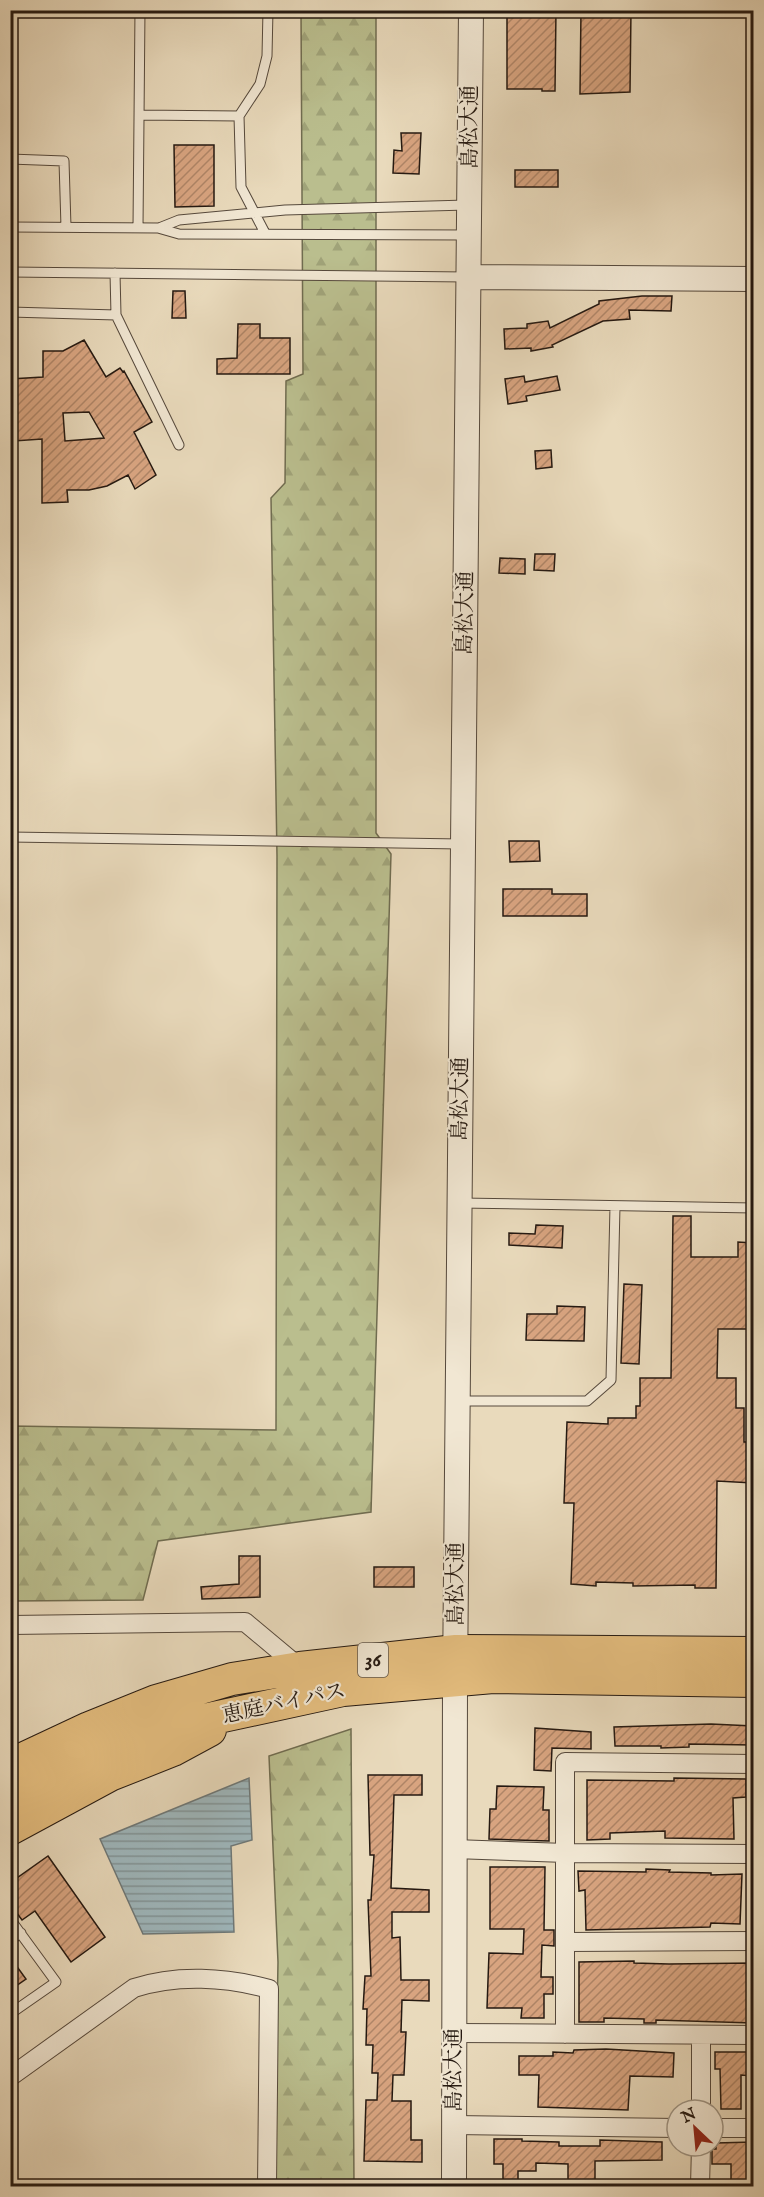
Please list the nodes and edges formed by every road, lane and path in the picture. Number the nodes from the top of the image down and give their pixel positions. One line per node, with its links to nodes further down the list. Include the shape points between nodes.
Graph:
1 (140, 10): 4 (lane)
2 (268, 10): 5 (lane, via 267,56 260,84)
3 (471, 10): 7 (street, 島松大通)
4 (139, 115): 5 (lane); 11 (lane)
5 (239, 116): 8 (lane, via 241,187)
6 (10, 159): 10 (lane, via 64,161)
7 (470, 205): 8 (lane); 14 (street, 島松大通)
8 (254, 213): 12 (lane, via 179,220); 13 (lane)
9 (10, 227): 10 (lane)
10 (66, 227): 11 (lane)
11 (138, 227): 12 (lane)
12 (158, 228): 13 (lane, via 179,234)
13 (265, 233): 14 (lane)
14 (470, 235): 17 (street, 島松大通)
15 (10, 272): 16 (lane)
16 (115, 273): 17 (lane); 20 (lane)
17 (469, 278): 18 (street); 23 (street, 島松大通)
18 (753, 279)
19 (10, 312): 20 (lane)
20 (116, 315): 21 (lane)
21 (179, 445)
22 (10, 837): 23 (lane)
23 (463, 844): 24 (street, 島松大通)
24 (460, 1203): 25 (lane); 27 (street, 島松大通)
25 (615, 1206): 26 (lane); 27 (lane, via 611,1380 588,1401)
26 (753, 1208)
27 (458, 1401): 30 (street, 島松大通)
28 (10, 1625): 31 (street, via 245,1622)
29 (753, 1653): 30 (highway, 恵庭バイパス / 36)
30 (455, 1665): 31 (highway, 恵庭バイパス / 36); 32 (highway, 恵庭バイパス / 36, via 493,1677); 33 (highway, 恵庭バイパス / 36); 38 (street, 島松大通)
31 (300, 1668): 35 (highway, 恵庭バイパス / 36, via 232,1679 156,1701)
32 (753, 1682)
33 (243, 1712): 36 (highway, 恵庭バイパス / 36, via 163,1729); 37 (highway, via 173,1749 110,1775)
34 (753, 1764): 39 (street, via 565,1762)
35 (10, 1765)
36 (10, 1800)
37 (10, 1829)
38 (454, 1849): 39 (street); 47 (street, 島松大通)
39 (567, 1853): 40 (street); 45 (street)
40 (753, 1854)
41 (10, 1919): 42 (lane)
42 (21, 1933): 43 (lane); 46 (lane, via 56,1982)
43 (10, 1940)
44 (753, 1941): 45 (street)
45 (566, 1942): 48 (street)
46 (10, 2014)
47 (454, 2033): 48 (street); 53 (street, 島松大通)
48 (565, 2034): 49 (street)
49 (701, 2035): 50 (street); 52 (street)
50 (753, 2035)
51 (10, 2076): 58 (street, via 134,1988 175,1979 243,1982 269,1989)
52 (701, 2098)
53 (454, 2125): 54 (street); 59 (street, 島松大通)
54 (665, 2128)
55 (725, 2128): 56 (street)
56 (753, 2128)
57 (701, 2158): 60 (street)
58 (267, 2187)
59 (454, 2187)
60 (700, 2187)

